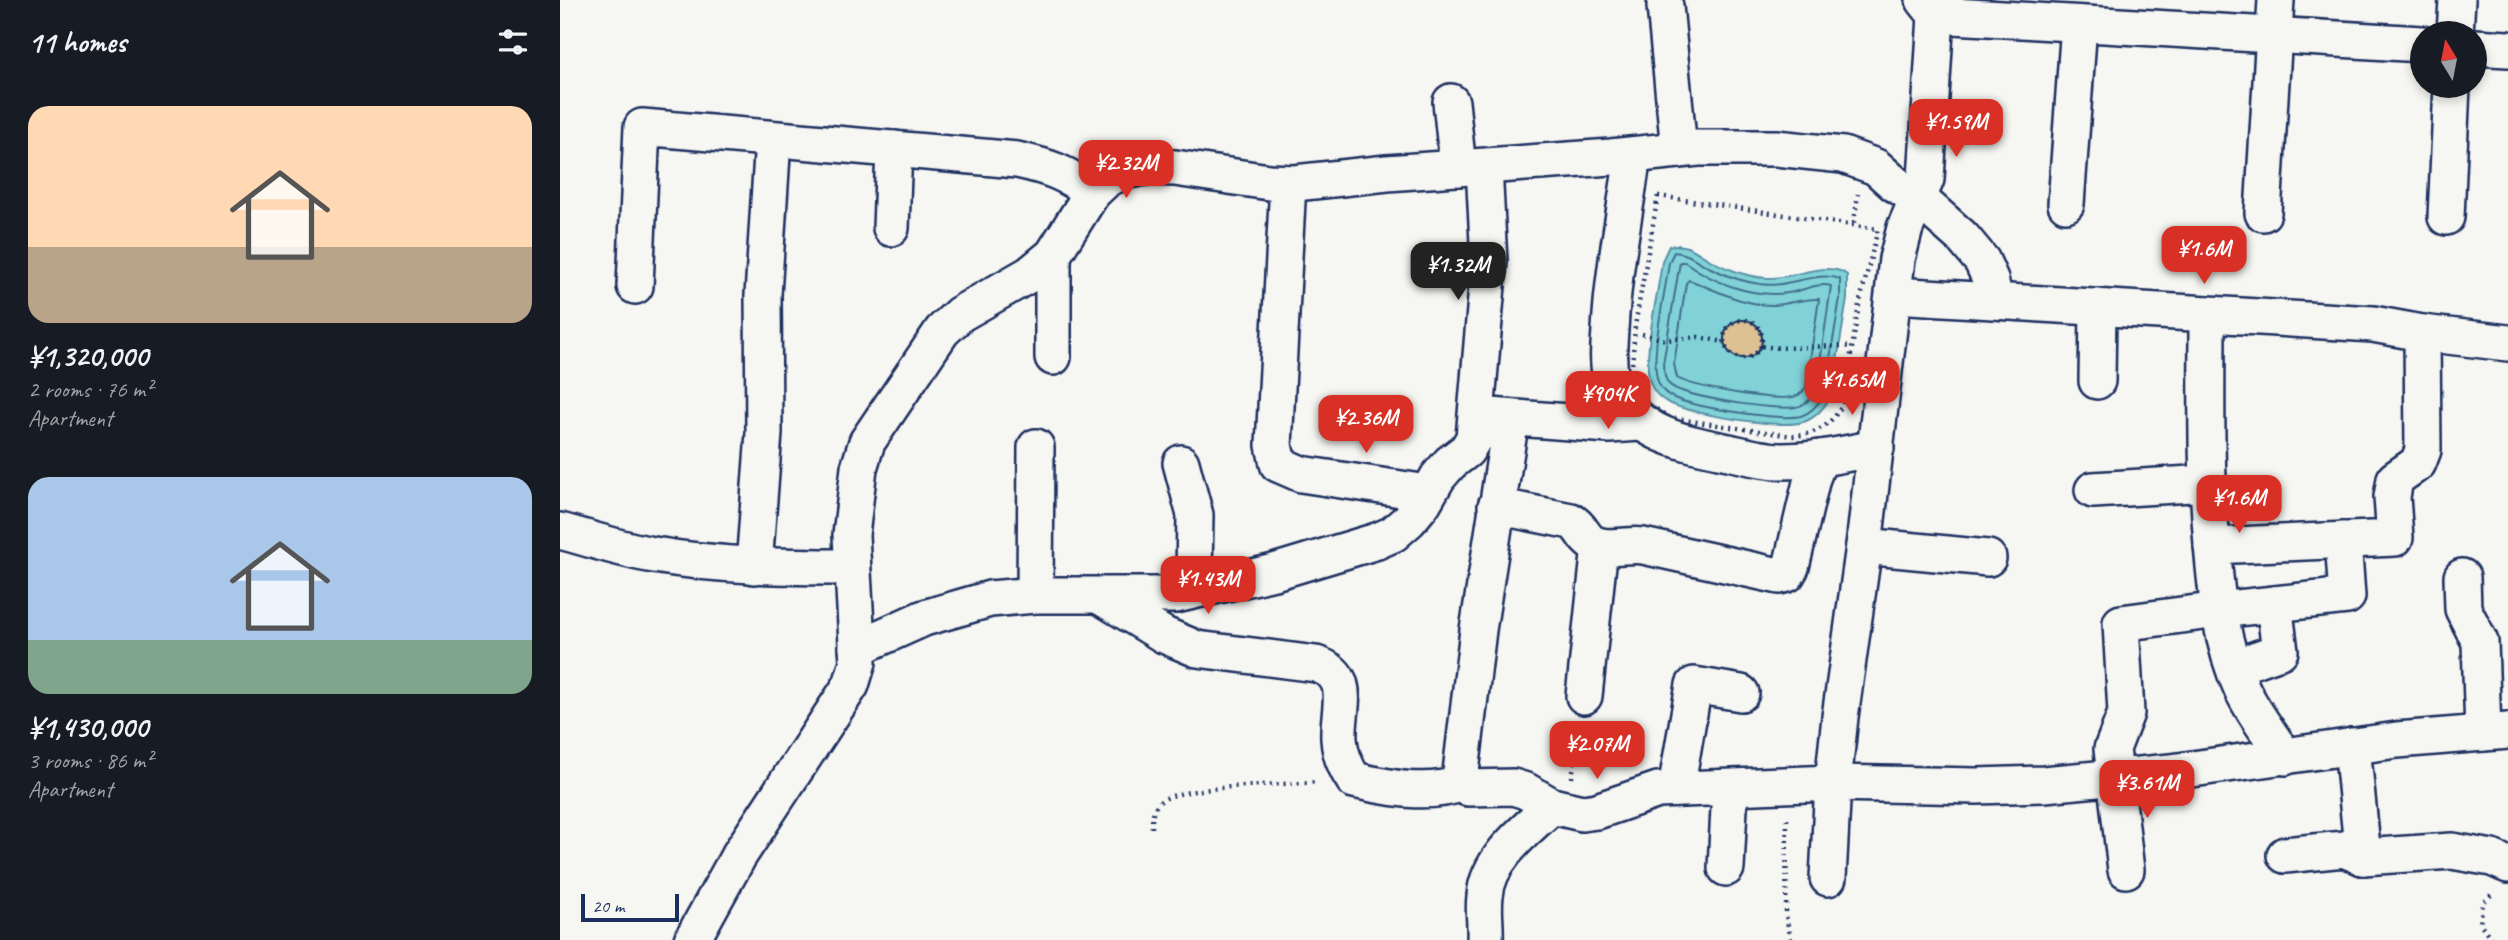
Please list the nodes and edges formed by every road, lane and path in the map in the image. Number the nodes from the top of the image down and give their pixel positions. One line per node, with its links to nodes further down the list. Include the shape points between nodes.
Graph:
1 (2276, 0): 7 (street)
2 (2457, 0): 5 (street)
3 (1665, 6): 15 (street)
4 (1930, 8): 6 (street); 20 (street, via 1926,179)
5 (2456, 21)
6 (2079, 24): 7 (street); 21 (street)
7 (2274, 35): 8 (street); 22 (street)
8 (2410, 43)
9 (2487, 48): 10 (street)
10 (2508, 49)
11 (2451, 98): 23 (street)
12 (1451, 102): 17 (street)
13 (773, 139): 14 (street); 26 (street, via 642,127); 56 (street, via 764,295 764,433)
14 (894, 149): 19 (street, via 1048,166); 24 (street)
15 (1679, 150): 16 (street); 20 (street, via 1776,148 1843,155 1876,167)
16 (1633, 155): 17 (street); 41 (street, via 1608,362 1622,403)
17 (1471, 167): 18 (street); 39 (street, via 1489,262)
18 (1288, 183): 19 (street, via 1145,167 1108,178); 48 (street, via 1274,445 1278,464 1301,474)
19 (1092, 193): 25 (street)
20 (1918, 198): 27 (street, via 1900,248); 28 (street, via 1982,261)
21 (2066, 204)
22 (2263, 213)
23 (2446, 217)
24 (891, 228)
25 (1053, 255): 37 (street); 57 (street, via 1030,274 960,314 942,331 885,413 867,442 859,468)
26 (635, 286)
27 (1894, 295): 28 (street); 43 (street)
28 (1995, 301): 29 (street)
29 (2098, 307): 30 (street); 38 (street)
30 (2207, 314): 31 (street, via 2373,324); 46 (street)
31 (2422, 333): 34 (street); 51 (street, via 2423,450 2418,463 2395,479 2395,538)
32 (1652, 336): 33 (path)
33 (1724, 342): 35 (path, via 1730,354 1742,359 1754,356); 35 (path, via 1730,325 1745,320 1759,328)
34 (2508, 343)
35 (1762, 345): 36 (path, via 1784,349)
36 (1853, 347): 36 (path, via 1843,404 1829,423 1807,435 1670,418 1644,401 1634,379 1632,353 1658,195 1878,229)
37 (1053, 356)
38 (2097, 381)
39 (1476, 414): 40 (street); 48 (street, via 1474,438 1467,450 1450,463)
40 (1511, 419): 41 (street); 49 (street)
41 (1640, 423): 44 (street, via 1698,446 1760,459)
42 (1036, 447): 60 (street)
43 (1876, 448): 44 (street); 53 (street)
44 (1820, 458): 52 (street, via 1787,574 1630,544)
45 (1181, 463): 59 (street, via 1195,515 1194,573)
46 (2208, 483): 47 (street); 54 (street)
47 (2092, 490)
48 (1428, 494): 59 (street, via 1409,520 1377,541)
49 (1496, 506): 52 (street, via 1571,521); 73 (street)
50 (560, 531): 56 (street, via 651,555)
51 (2343, 540): 54 (street); 62 (street, via 2347,596)
52 (1600, 546): 67 (street)
53 (1864, 546): 55 (street); 74 (street)
54 (2212, 546): 63 (street)
55 (1989, 558)
56 (754, 566): 57 (street)
57 (852, 567): 64 (street)
58 (2462, 577): 68 (street, via 2463,609 2480,642)
59 (1201, 589): 61 (street, via 1177,595)
60 (1035, 595): 61 (street); 64 (street, via 953,608)
61 (1100, 596): 71 (street, via 1164,635 1197,649 1327,667 1343,696 1339,737)
62 (2273, 604): 63 (street); 65 (street, via 2280,651)
63 (2219, 610): 65 (street); 72 (street, via 2121,623 2126,713 2112,749)
64 (857, 648): 86 (street, via 851,685 738,857)
65 (2234, 667): 70 (street, via 2243,691)
66 (1741, 693): 77 (street, via 1694,685)
67 (1584, 696): 78 (path)
68 (2495, 732): 69 (street)
69 (2352, 746): 70 (street); 81 (street)
70 (2285, 757): 72 (street)
71 (1348, 771): 73 (street, via 1354,780 1416,790); 79 (path, via 1318,782 1176,794 1155,808)
72 (2114, 779): 74 (street, via 1976,786); 83 (street)
73 (1463, 783): 78 (street, via 1468,788 1513,787)
74 (1833, 783): 75 (street); 84 (street)
75 (1789, 785): 76 (street); 88 (path, via 1785,854)
76 (1730, 788): 77 (street); 82 (street)
77 (1676, 789): 78 (street, via 1644,793 1597,811)
78 (1560, 809): 87 (street, via 1523,832 1496,864 1484,897)
79 (1152, 828)
80 (2285, 855): 81 (street, via 2344,849)
81 (2363, 857): 85 (street, via 2452,851 2492,858)
82 (1726, 868)
83 (2126, 870)
84 (1828, 878)
85 (2502, 878): 89 (path, via 2483,903 2480,923)
86 (692, 940)
87 (1485, 940)
88 (1791, 940)
89 (2492, 940)

